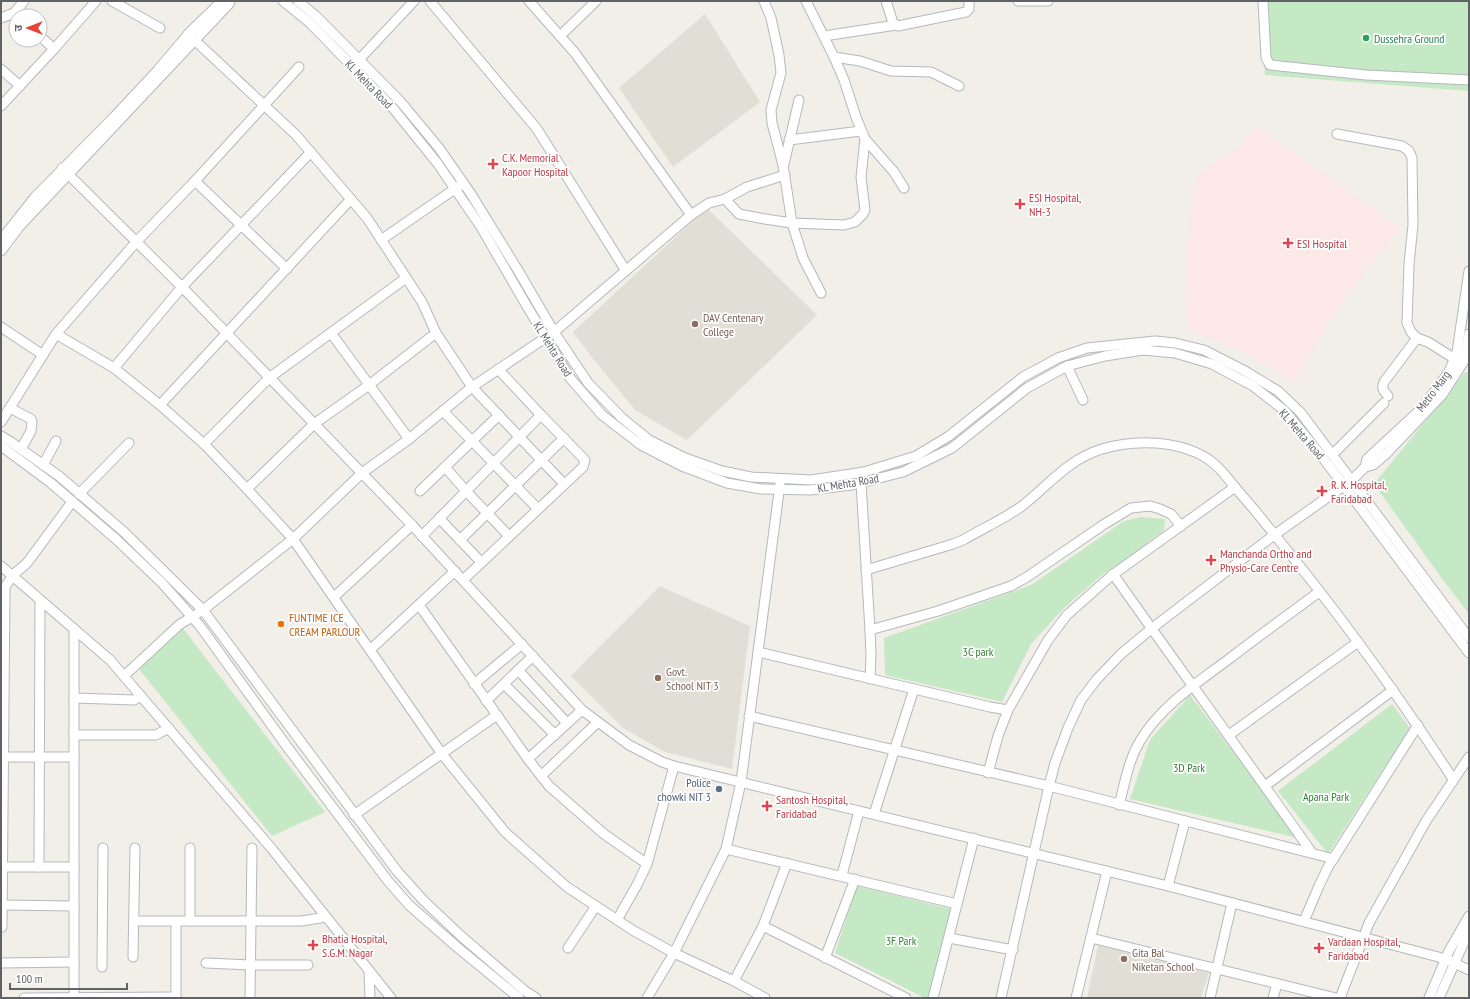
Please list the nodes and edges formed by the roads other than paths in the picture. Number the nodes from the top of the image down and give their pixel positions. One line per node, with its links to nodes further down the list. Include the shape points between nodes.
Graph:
1 (96, 1): 25 (street)
2 (112, 1): 19 (street)
3 (222, 1): 20 (street)
4 (230, 1): 23 (street)
5 (283, 1): 29 (street, KL Mehta Road, via 310,23)
6 (298, 1): 27 (street, KL Mehta Road)
7 (414, 1): 27 (street)
8 (430, 1): 57 (street, via 537,129)
9 (529, 1): 21 (street)
10 (596, 1): 21 (street)
11 (764, 1): 41 (street, via 771,18 779,55 780,73 771,110)
12 (806, 1): 22 (street)
13 (886, 1): 18 (street, via 890,17)
14 (969, 1): 18 (street, via 969,9 966,12)
15 (1018, 1): 16 (street)
16 (1048, 1)
17 (1263, 1): 31 (street, via 1266,58 1274,66 1366,75)
18 (896, 25): 22 (street)
19 (160, 28)
20 (188, 34): 23 (street); 42 (street)
21 (560, 36): 49 (street, via 575,53)
22 (824, 36): 26 (street)
23 (195, 41): 35 (street); 42 (street)
24 (48, 43): 25 (street)
25 (54, 49): 32 (street)
26 (834, 57): 33 (street, via 860,61 891,71 931,72); 38 (street)
27 (359, 60): 29 (street); 45 (street, KL Mehta Road, via 400,101 439,148)
28 (299, 67): 35 (street)
29 (352, 67): 45 (street, KL Mehta Road, via 392,107)
30 (1, 69): 32 (street)
31 (1469, 80)
32 (20, 86): 36 (street)
33 (959, 86)
34 (799, 100): 39 (street)
35 (264, 104): 40 (street); 44 (street)
36 (1, 106)
37 (1337, 134): 69 (street, via 1402,146 1411,154 1413,225 1406,320)
38 (863, 135): 39 (street); 46 (street); 50 (street, via 861,173 865,210 859,220 839,226)
39 (789, 140): 41 (street)
40 (311, 152): 47 (street); 51 (street)
41 (783, 165): 43 (street)
42 (65, 171): 52 (street, via 35,197); 54 (street); 55 (street)
43 (785, 175): 48 (street, via 747,187); 50 (street)
44 (195, 181): 51 (street); 54 (street)
45 (459, 186): 53 (street); 68 (street, KL Mehta Road, via 481,227)
46 (904, 188)
47 (351, 199): 53 (street); 56 (street)
48 (725, 199): 49 (street, via 709,203); 50 (street, via 740,214)
49 (691, 215): 57 (street)
50 (792, 222): 61 (street, via 803,258)
51 (241, 225): 56 (street); 60 (street)
52 (1, 240)
53 (381, 240): 59 (street)
54 (137, 241): 60 (street); 66 (street)
55 (1, 251)
56 (287, 269): 63 (street)
57 (626, 271): 68 (street)
58 (1469, 271): 71 (street, Metro Marg, via 1460,336)
59 (406, 278): 64 (street); 65 (street, via 422,302)
60 (182, 287): 63 (street); 73 (street)
61 (822, 292)
62 (1, 327): 70 (street)
63 (227, 333): 75 (street); 79 (street)
64 (331, 333): 75 (street); 76 (street)
65 (436, 333): 76 (street); 77 (street)
66 (56, 334): 70 (street); 73 (street)
67 (1469, 334): 71 (street, Metro Marg)
68 (550, 335): 74 (street); 102 (street, KL Mehta Road, via 588,384 622,418 649,440 685,458 722,471 751,477); 110 (street, KL Mehta Road, via 570,378 602,415 641,445 682,466 727,483 761,489)
69 (1417, 338): 71 (street); 96 (street, via 1384,382 1382,390 1386,400)
70 (43, 355): 80 (street)
71 (1460, 360): 103 (street, Metro Marg, via 1423,407 1367,459 1365,467)
72 (1067, 366): 78 (street); 104 (street, KL Mehta Road, via 1027,388 952,448 902,472); 108 (street, KL Mehta Road, via 1143,350 1175,353 1212,364 1253,386 1285,411)
73 (114, 368): 79 (street)
74 (498, 369): 77 (street); 83 (street)
75 (269, 378): 85 (street); 93 (street)
76 (369, 385): 85 (street); 89 (street)
77 (472, 387): 81 (street); 82 (street)
78 (1083, 400)
79 (160, 405): 93 (street)
80 (10, 408): 84 (street); 95 (street, via 32,422 31,431)
81 (443, 411): 89 (street); 90 (street)
82 (499, 415): 87 (street); 90 (street)
83 (541, 415): 87 (street); 88 (street)
84 (1, 422)
85 (314, 424): 101 (street); 109 (street)
86 (1, 436): 95 (street)
87 (519, 437): 97 (street); 98 (street)
88 (564, 438): 97 (street); 105 (street, via 585,460 583,467)
89 (409, 439): 101 (street)
90 (472, 440): 98 (street); 100 (street)
91 (56, 441): 99 (street)
92 (129, 443): 113 (street)
93 (204, 444): 109 (street)
94 (1, 446): 114 (street)
95 (22, 449): 99 (street)
96 (1333, 454): 102 (street, KL Mehta Road, via 1301,412 1278,391 1245,370 1204,350 1155,341 1087,348 1058,358 1023,377 949,436 916,456 864,472 811,480); 103 (street, KL Mehta Road)
97 (541, 459): 105 (street); 106 (street)
98 (493, 463): 106 (street); 112 (street)
99 (43, 465): 113 (street)
100 (445, 467): 111 (street); 112 (street)
101 (362, 473): 118 (street); 123 (street)
102 (780, 478): 110 (street)
103 (1352, 480): 108 (street, Metro Marg); 141 (street, KL Mehta Road)
104 (861, 483): 110 (street, KL Mehta Road, via 810,490); 127 (street)
105 (564, 484): 115 (street)
106 (515, 485): 115 (street); 116 (street)
107 (1235, 486): 119 (street); 120 (street); 127 (street, via 1214,463 1191,451 1143,443 1103,449 1074,462 1017,509 963,540)
108 (1344, 486): 120 (street, Metro Marg); 146 (street, KL Mehta Road)
109 (247, 489): 123 (street)
110 (779, 489): 145 (street)
111 (420, 491)
112 (466, 491): 116 (street); 117 (street)
113 (79, 494): 136 (street, via 124,532)
114 (72, 502): 130 (street, via 27,563); 137 (street, via 162,583)
115 (538, 509): 122 (street)
116 (486, 514): 122 (street); 124 (street)
117 (439, 518): 121 (street); 124 (street)
118 (412, 525): 121 (street); 133 (street)
119 (1181, 526): 129 (street); 140 (street, via 1171,514 1160,508 1131,508 1011,586 938,612)
120 (1275, 535): 132 (street); 139 (street, Metro Marg)
121 (422, 536): 128 (street)
122 (509, 536): 125 (street)
123 (293, 538): 133 (street); 136 (street)
124 (460, 540): 125 (street)
125 (481, 562): 131 (street)
126 (1, 566): 130 (street)
127 (866, 570): 140 (street)
128 (455, 571): 131 (street); 135 (street)
129 (1113, 574): 139 (street); 160 (street, via 1077,604 1054,632)
130 (13, 575): 134 (street); 172 (street, via 6,583 4,594)
131 (463, 580): 143 (street)
132 (1319, 592): 142 (street); 153 (street)
133 (334, 598): 144 (street)
134 (40, 600): 138 (street); 175 (street)
135 (419, 605): 144 (street); 151 (street)
136 (203, 610): 137 (street); 187 (street)
137 (192, 617): 149 (street, via 179,625); 251 (street, via 388,881 409,905 456,947)
138 (74, 629): 149 (street, via 110,660); 157 (street)
139 (1151, 629): 153 (street); 182 (street, Metro Marg, via 1121,654 1081,700 1068,728)
140 (870, 630): 150 (street)
141 (1469, 638)
142 (1358, 642): 155 (street); 169 (street)
143 (522, 644): 147 (street); 151 (street)
144 (370, 650): 171 (street)
145 (758, 652): 150 (street); 162 (street)
146 (1469, 653)
147 (533, 656): 148 (street); 159 (street)
148 (518, 670): 152 (street); 164 (street)
149 (124, 676): 156 (street)
150 (870, 679): 154 (street)
151 (474, 684): 158 (street)
152 (504, 684): 158 (street); 168 (street)
153 (1193, 686): 169 (street); 184 (street, via 1160,715 1140,740 1128,768)
154 (914, 689): 160 (street); 170 (street)
155 (1393, 690): 165 (street); 183 (street)
156 (141, 696): 157 (street, via 134,700); 166 (street)
157 (74, 698): 167 (street)
158 (486, 701): 161 (street)
159 (582, 710): 163 (street); 164 (street)
160 (1008, 710): 178 (street)
161 (497, 715): 171 (street); 176 (street)
162 (750, 716): 170 (street); 181 (street)
163 (598, 722): 177 (street, via 629,746); 179 (street)
164 (567, 723): 168 (street)
165 (1418, 725): 180 (street); 197 (street)
166 (169, 728): 167 (street, via 156,735); 213 (street)
167 (74, 735): 173 (street)
168 (555, 735): 176 (street)
169 (1229, 735): 183 (street)
170 (894, 749): 178 (street); 186 (street)
171 (442, 754): 187 (street); 211 (street, via 505,832 568,887)
172 (3, 757): 175 (street); 200 (street)
173 (74, 757): 175 (street); 202 (street)
174 (1469, 757): 180 (street)
175 (39, 758): 201 (street)
176 (528, 759): 179 (street)
177 (674, 766): 181 (street); 199 (street)
178 (988, 773): 182 (street)
179 (541, 776): 199 (street, via 604,834)
180 (1453, 779): 223 (street, via 1394,876)
181 (741, 782): 185 (street); 194 (street)
182 (1049, 786): 184 (street); 195 (street, Metro Marg)
183 (1265, 786): 196 (street)
184 (1120, 805): 188 (street)
185 (858, 811): 186 (street); 204 (street)
186 (874, 814): 189 (street)
187 (354, 815): 252 (street, via 397,871 424,900 461,936)
188 (1185, 821): 196 (street); 206 (street)
189 (974, 838): 195 (street); 208 (street)
190 (103, 848): 238 (street)
191 (135, 848): 215 (street)
192 (190, 848): 217 (street)
193 (252, 848): 218 (street)
194 (726, 848): 198 (street); 228 (street)
195 (1035, 853): 203 (street); 227 (street, Metro Marg)
196 (1312, 853): 197 (street)
197 (1334, 859): 219 (street)
198 (787, 863): 204 (street); 220 (street)
199 (647, 864): 214 (street)
200 (2, 867): 201 (street); 209 (street)
201 (39, 867): 202 (street)
202 (74, 867): 210 (street)
203 (1107, 870): 206 (street); 225 (street)
204 (842, 875): 205 (street)
205 (855, 878): 208 (street); 230 (street)
206 (1168, 886): 207 (street)
207 (1232, 903): 219 (street); 239 (street)
208 (957, 904): 224 (street)
209 (3, 905): 210 (street); 221 (street)
210 (74, 906): 232 (street)
211 (596, 906): 214 (street); 226 (street)
212 (1469, 916): 231 (street)
213 (326, 917): 218 (street, via 302,921); 241 (street)
214 (617, 920): 228 (street)
215 (134, 921): 216 (street); 229 (street)
216 (176, 921): 217 (street); 245 (street)
217 (190, 921): 218 (street)
218 (251, 921): 237 (street)
219 (1304, 921): 223 (street)
220 (763, 926): 230 (street); 242 (street)
221 (2, 927)
222 (1469, 931): 233 (street)
223 (1364, 936): 231 (street); 262 (street)
224 (948, 938): 227 (street); 256 (street)
225 (1091, 938): 239 (street); 258 (street)
226 (568, 948)
227 (1013, 950): 257 (street, Metro Marg)
228 (674, 953): 242 (street); 253 (street)
229 (133, 957)
230 (825, 958): 244 (street)
231 (1446, 959): 233 (street); 263 (street)
232 (74, 962): 234 (street); 247 (street)
233 (1455, 962): 240 (street); 264 (street)
234 (1, 963)
235 (206, 963): 237 (street)
236 (308, 964): 237 (street)
237 (251, 965): 248 (street)
238 (102, 967)
239 (1217, 969): 243 (street); 259 (street)
240 (1469, 970)
241 (370, 971): 249 (street); 250 (street)
242 (734, 981): 254 (street)
243 (1277, 984): 260 (street); 261 (street)
244 (892, 995): 255 (street)
245 (176, 997): 247 (street)
246 (24, 998): 247 (street)
247 (74, 998)
248 (250, 998)
249 (370, 998)
250 (391, 998)
251 (519, 998)
252 (536, 998)
253 (647, 998)
254 (765, 998)
255 (906, 998)
256 (933, 998)
257 (1002, 998)
258 (1076, 998)
259 (1210, 998)
260 (1274, 998)
261 (1336, 998)
262 (1340, 998)
263 (1430, 998)
264 (1439, 998)

